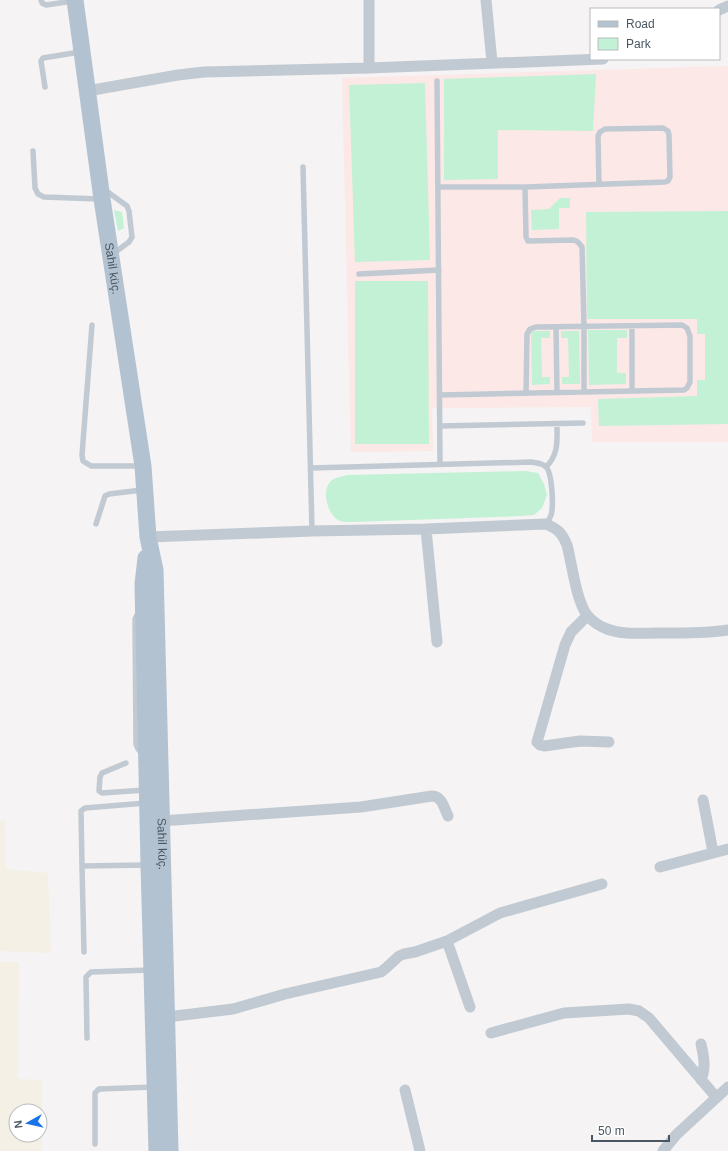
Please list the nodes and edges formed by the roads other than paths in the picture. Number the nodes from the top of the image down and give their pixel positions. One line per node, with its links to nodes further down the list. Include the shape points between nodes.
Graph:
1 (41, 0): 2 (lane, via 46,5)
2 (75, 0): 5 (main road, Sahil küç.)
3 (369, 0): 8 (street)
4 (486, 0): 7 (street)
5 (82, 52): 10 (lane, via 43,58 41,61); 11 (main road, Sahil küç.)
6 (590, 59): 7 (street)
7 (492, 62): 8 (street)
8 (369, 68): 11 (street, via 192,73)
9 (437, 81): 15 (lane)
10 (45, 87)
11 (87, 91): 17 (main road, Sahil küç.)
12 (33, 151): 17 (lane, via 35,188 38,194 44,197)
13 (303, 168): 36 (lane)
14 (599, 184): 14 (lane, via 668,181 668,131 663,128 605,129 600,132); 16 (lane)
15 (438, 187): 16 (lane); 19 (lane)
16 (525, 187): 22 (lane, via 528,241 576,240 582,247)
17 (101, 193): 18 (main road, Sahil küç.); 18 (lane, via 127,206 129,211 132,237)
18 (110, 255): 34 (main road, Sahil küç.)
19 (439, 270): 20 (lane); 29 (lane)
20 (358, 274)
21 (92, 324): 34 (lane, via 82,455 84,461 91,466)
22 (584, 326): 23 (lane); 24 (lane); 27 (lane)
23 (632, 326): 25 (lane); 25 (lane, via 682,326 688,328 690,336 690,382 687,388)
24 (556, 327): 26 (lane); 28 (lane, via 536,327 526,334)
25 (632, 391): 27 (lane)
26 (557, 392): 27 (lane); 28 (lane)
27 (584, 392)
28 (526, 393): 29 (lane)
29 (440, 396): 32 (lane)
30 (583, 423): 31 (lane)
31 (557, 424): 32 (lane); 35 (lane, via 557,446 551,462)
32 (440, 426): 33 (lane)
33 (440, 464): 35 (lane, via 531,462); 36 (lane)
34 (143, 466): 37 (main road, Sahil küç.)
35 (546, 467): 39 (lane, via 551,477 552,510)
36 (311, 468): 41 (lane)
37 (145, 490): 38 (lane, via 105,496); 42 (main road, Sahil küç.)
38 (96, 524)
39 (546, 524): 40 (street); 43 (street, via 561,532 564,538 579,598)
40 (426, 529): 41 (street); 45 (street)
41 (312, 531): 42 (street)
42 (148, 537): 48 (main road, Sahil küç., via 144,570); 51 (main road, Sahil küç., via 156,583)
43 (587, 616): 44 (street, via 607,629 628,633 696,633); 46 (street, via 572,632 566,645 537,742 544,746 580,741)
44 (728, 630)
45 (437, 642)
46 (609, 742)
47 (126, 763): 48 (lane, via 102,773 100,791)
48 (148, 796): 54 (main road, Sahil küç.); 55 (lane, via 82,809)
49 (703, 800): 53 (street)
50 (448, 816): 51 (street, via 440,799 432,796 361,807)
51 (161, 821): 62 (main road, Sahil küç.)
52 (728, 849): 53 (street)
53 (713, 852): 56 (street)
54 (149, 865): 55 (lane); 60 (main road, Sahil küç.)
55 (82, 866): 59 (lane)
56 (660, 868)
57 (602, 884): 58 (street, via 500,913)
58 (447, 941): 61 (street); 62 (street, via 399,956 381,972 233,1009)
59 (84, 952)
60 (152, 970): 64 (lane, via 91,972 86,977); 67 (main road, Sahil küç.)
61 (470, 1007)
62 (167, 1017): 73 (main road, Sahil küç.)
63 (491, 1032): 66 (street, via 564,1013 629,1009 639,1011 649,1018)
64 (87, 1038)
65 (701, 1044): 66 (street, via 705,1064)
66 (701, 1080): 70 (street)
67 (156, 1087): 71 (lane, via 99,1089 95,1093); 72 (main road, Sahil küç.)
68 (728, 1087): 70 (street)
69 (405, 1090): 74 (street)
70 (716, 1097): 75 (street)
71 (95, 1144)
72 (157, 1151)
73 (170, 1151)
74 (420, 1151)
75 (663, 1151)

